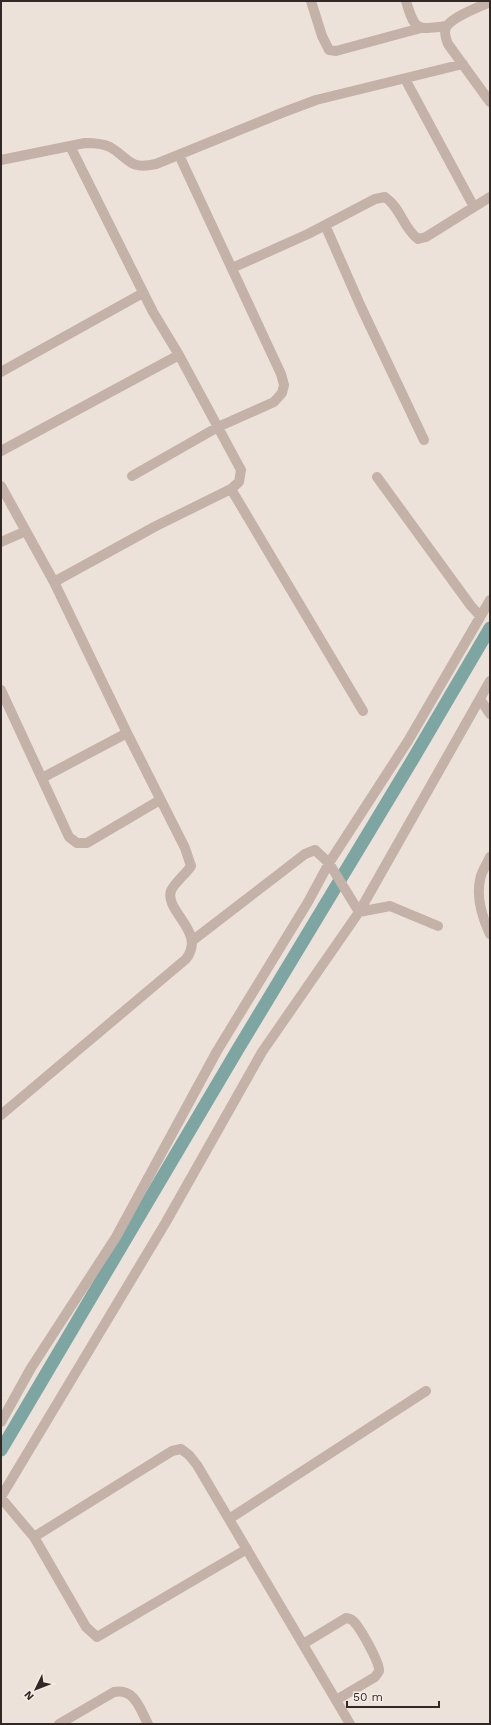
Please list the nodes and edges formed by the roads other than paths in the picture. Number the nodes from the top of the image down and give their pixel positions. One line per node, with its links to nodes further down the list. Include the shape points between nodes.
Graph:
1 (311, 1): 5 (street, via 329,50 336,51)
2 (406, 1): 5 (street, via 412,21)
3 (490, 2): 4 (street, via 455,19)
4 (447, 26): 5 (street); 6 (street, via 445,34 448,44)
5 (421, 28)
6 (463, 64): 7 (street); 8 (street)
7 (405, 78): 10 (street, via 316,100); 13 (street)
8 (490, 102)
9 (70, 146): 10 (street, via 85,143 109,146 135,166 142,167); 11 (street); 16 (street)
10 (179, 155): 15 (street)
11 (1, 160)
12 (490, 197): 13 (street)
13 (474, 207): 14 (street, via 426,237 418,239 411,234 393,203 385,197 376,199)
14 (325, 226): 15 (street); 20 (street)
15 (232, 268): 19 (street, via 284,385 282,394 274,402)
16 (143, 293): 17 (street); 18 (street)
17 (179, 355): 19 (street); 21 (street)
18 (1, 372)
19 (218, 427): 22 (street); 25 (street, via 241,470 239,482)
20 (424, 440)
21 (1, 451)
22 (132, 476)
23 (377, 477): 30 (street)
24 (1, 486): 26 (street)
25 (231, 489): 28 (street, via 156,526); 34 (street)
26 (26, 531): 27 (street); 28 (street)
27 (1, 542)
28 (54, 582): 36 (street)
29 (490, 600): 30 (street)
30 (480, 616): 40 (street, via 408,741)
31 (490, 681): 33 (street)
32 (1, 690): 37 (street)
33 (480, 699): 35 (street); 41 (street)
34 (363, 711)
35 (490, 714)
36 (127, 733): 37 (street); 38 (street)
37 (42, 778): 38 (street, via 69,837 77,843 87,843)
38 (160, 800): 44 (street, via 185,848 191,866 171,890 171,898)
39 (490, 857): 43 (street, via 480,879 479,900 483,920)
40 (329, 863): 41 (street); 44 (street, via 315,850 305,854); 47 (street, via 217,1051 116,1237 31,1368)
41 (356, 907): 42 (street, via 390,906); 48 (street, via 262,1052 166,1222)
42 (438, 926)
43 (490, 934)
44 (192, 941): 45 (street, via 191,953 186,959)
45 (1, 1115)
46 (426, 1391): 49 (street)
47 (1, 1422)
48 (1, 1497): 50 (street)
49 (229, 1519): 50 (street, via 197,1465 181,1449 172,1451); 51 (street)
50 (34, 1537): 51 (street, via 86,1627 97,1636)
51 (247, 1549): 52 (street)
52 (302, 1644): 53 (street); 53 (street, via 346,1618 352,1619 378,1660 380,1671 375,1677)
53 (336, 1700): 56 (street)
54 (59, 1724): 55 (street, via 120,1691 128,1692 135,1699)
55 (148, 1724)
56 (350, 1724)

